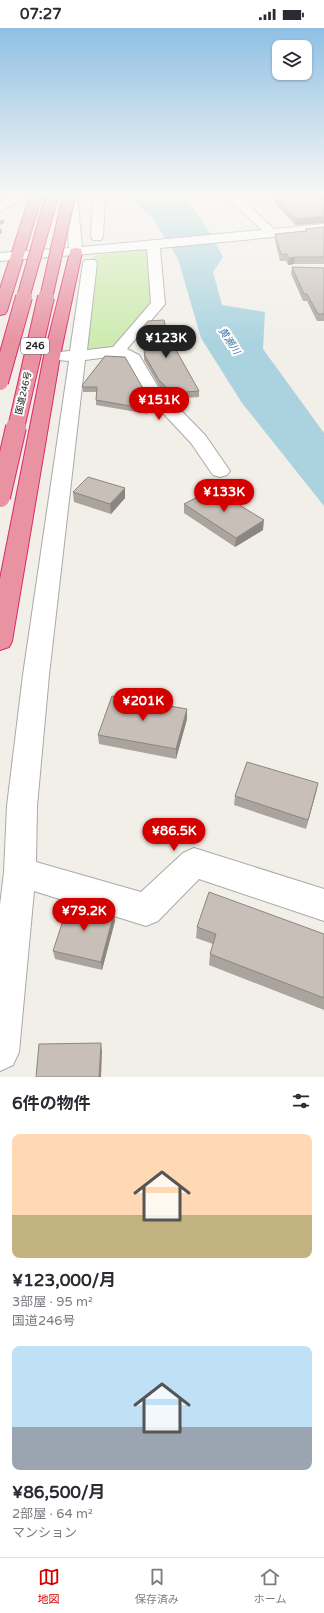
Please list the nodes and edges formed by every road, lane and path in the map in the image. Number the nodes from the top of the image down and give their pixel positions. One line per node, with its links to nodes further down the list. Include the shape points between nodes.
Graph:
1 (155, 244): 11 (street, via 158,304)
2 (20, 245): 7 (highway)
3 (38, 245): 14 (highway, 246, bridge)
4 (59, 245): 16 (highway, 国道246号 / 246, bridge)
5 (80, 245): 9 (street)
6 (150, 245): 9 (street)
7 (17, 256): 8 (street); 9 (street); 10 (highway)
8 (0, 257)
9 (83, 258): 12 (highway); 13 (street)
10 (0, 311)
11 (118, 350): 13 (street); 15 (street, via 132,358 151,390 198,439)
12 (52, 356): 13 (street); 17 (highway)
13 (78, 356): 18 (street, via 36,675 22,806)
14 (0, 382)
15 (220, 471)
16 (0, 497)
17 (0, 641)
18 (20, 872): 19 (street, via 146,910 194,863); 20 (street)
19 (324, 905)
20 (0, 1052)

